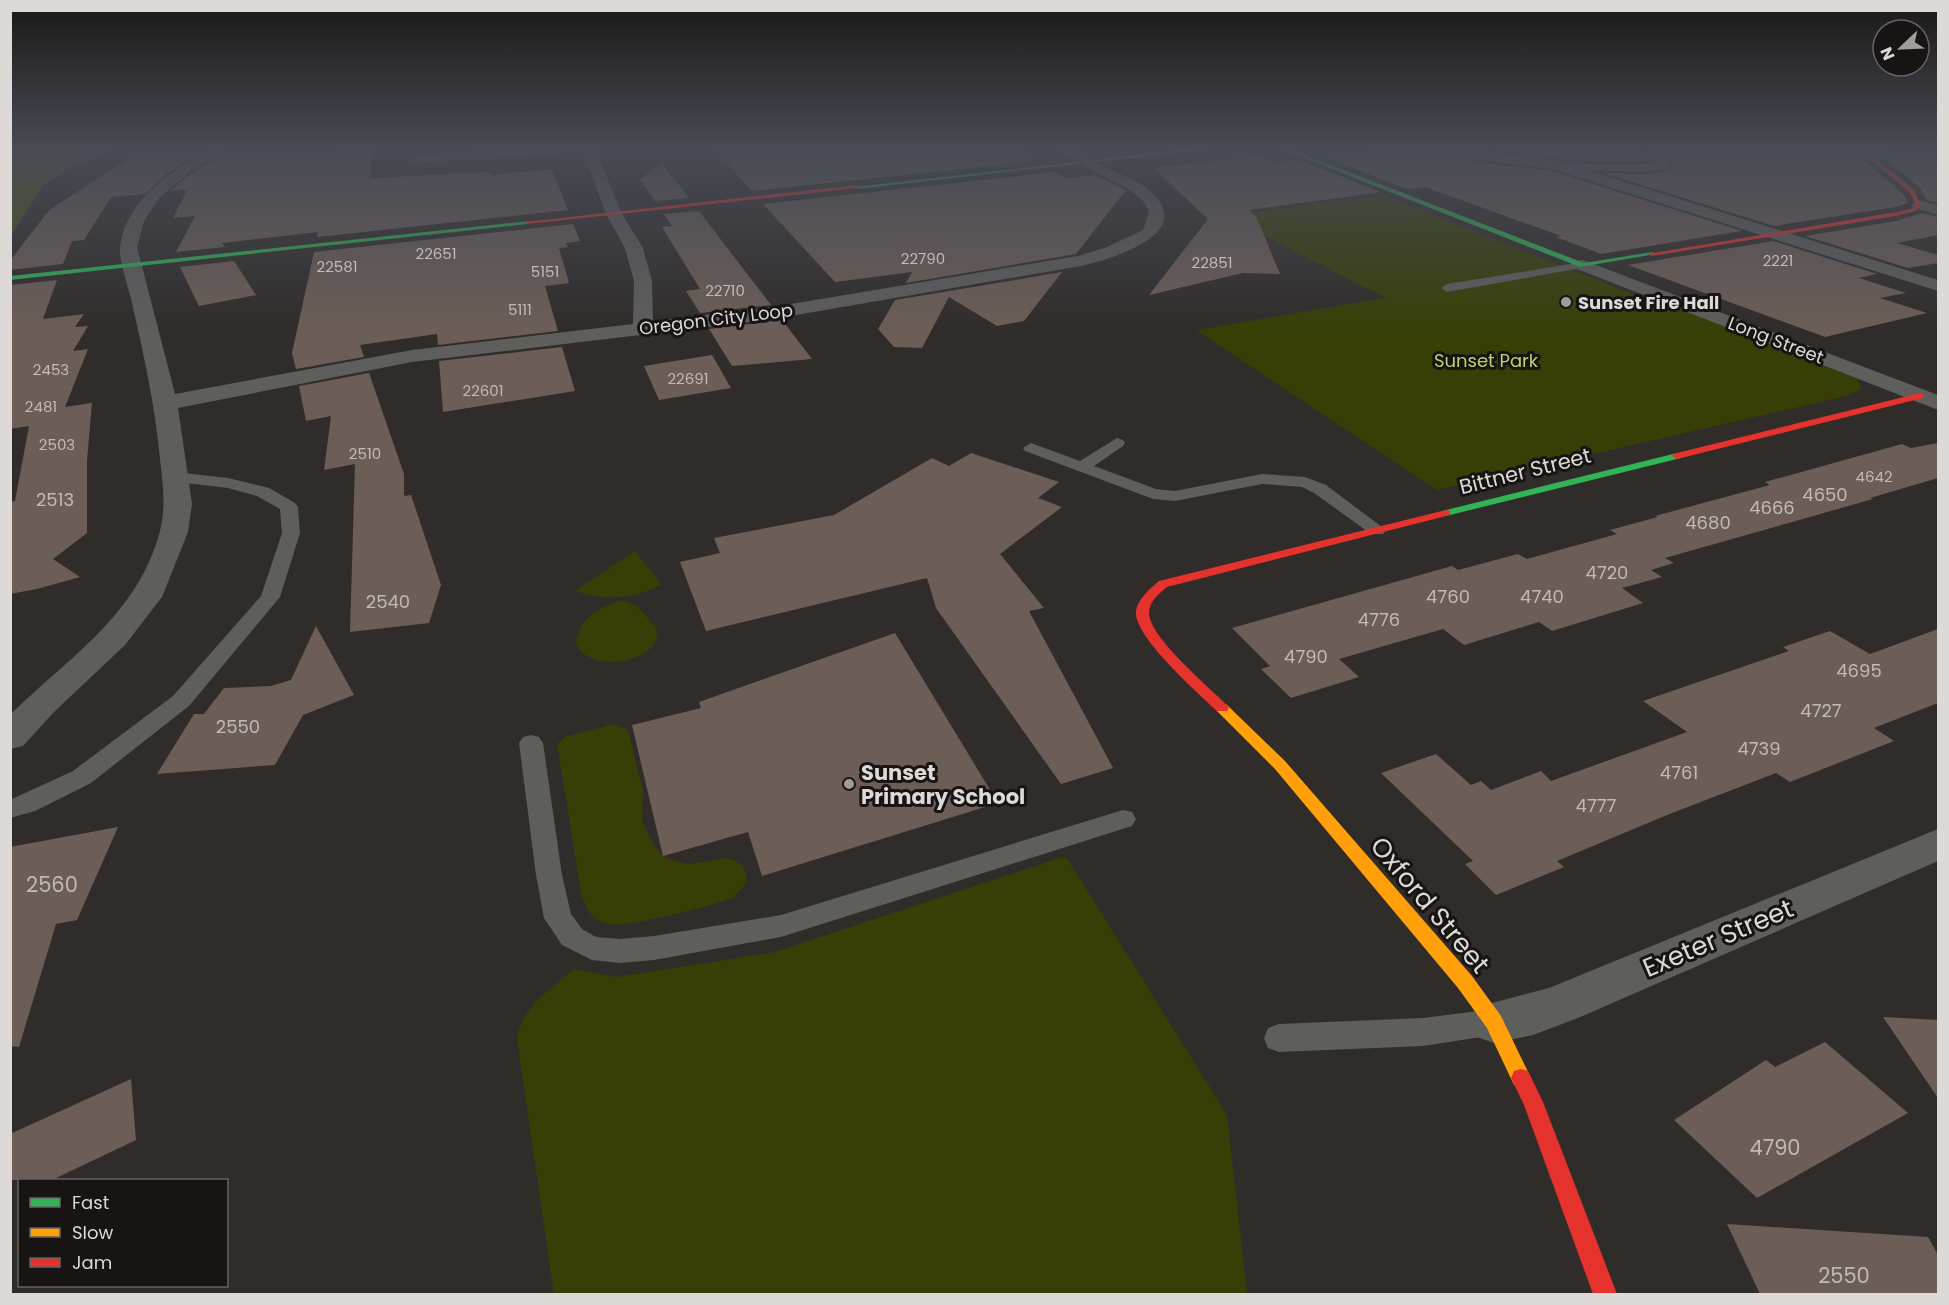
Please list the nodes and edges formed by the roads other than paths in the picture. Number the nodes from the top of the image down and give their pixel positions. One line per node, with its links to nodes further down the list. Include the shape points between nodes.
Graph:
1 (143, 208): 11 (street, via 128,247)
2 (612, 208): 8 (street)
3 (662, 208): 8 (street)
4 (1155, 208): 15 (street, Oregon City Loop, via 1149,233 1081,261 767,314)
5 (1435, 208): 10 (street, Long Street)
6 (1689, 208): 9 (street)
7 (1914, 208): 9 (street)
8 (614, 213): 11 (street); 15 (street, via 634,249 643,281)
9 (1776, 235): 10 (street); 13 (street)
10 (1583, 265): 14 (lane); 16 (street, Long Street)
11 (132, 266): 12 (street); 17 (street)
12 (10, 278)
13 (1938, 286)
14 (1447, 288)
15 (643, 328): 17 (street, Oregon City Loop, via 412,356)
16 (1929, 399): 22 (street, Bittner Street)
17 (166, 403): 21 (street)
18 (1117, 443): 20 (lane)
19 (1031, 448): 20 (lane)
20 (1083, 466): 22 (lane, via 1153,494 1175,496 1262,479 1305,482)
21 (175, 477): 24 (street, via 178,504 174,532 147,597 114,638); 26 (lane, via 263,492 289,507 291,533 270,597 181,701 82,777)
22 (1377, 530): 23 (street, Bittner Street, via 1184,578 1163,585)
23 (1146, 599): 29 (street, Oxford Street, via 1142,616 1169,655 1280,765 1465,982)
24 (10, 737)
25 (531, 743): 27 (lane, via 558,918 572,937 592,948 620,951 682,945 781,926)
26 (10, 809)
27 (1123, 819)
28 (1938, 844): 29 (street, Exeter Street, via 1561,1004)
29 (1494, 1022): 30 (lane, via 1423,1032); 31 (street, Oxford Street, via 1533,1102)
30 (1279, 1038)
31 (1605, 1294)

